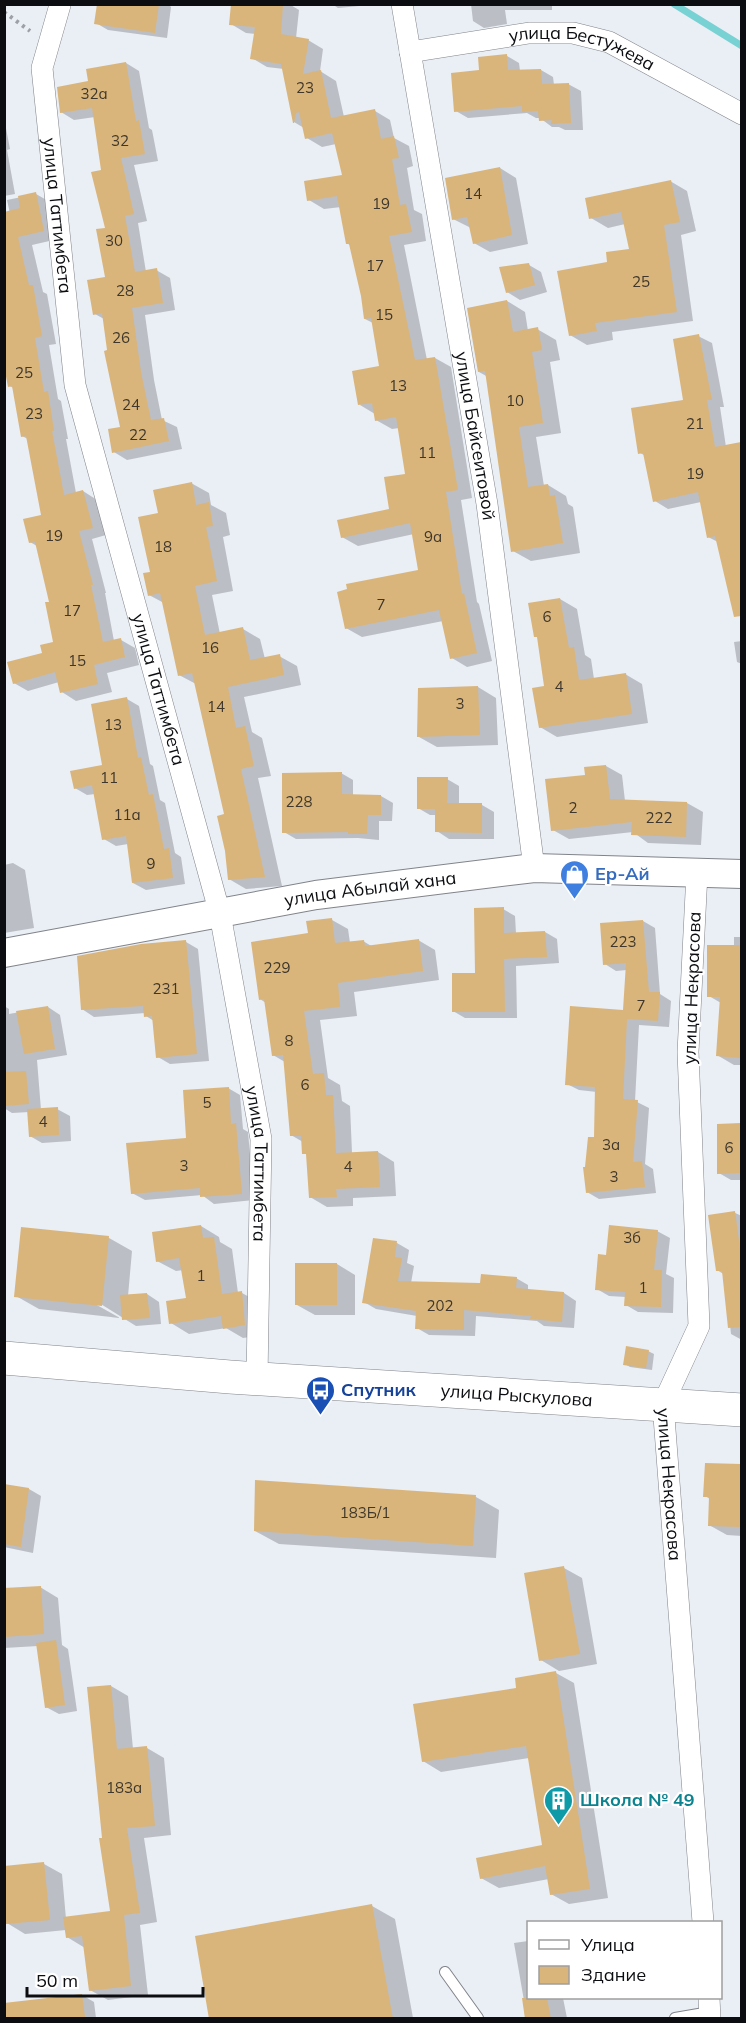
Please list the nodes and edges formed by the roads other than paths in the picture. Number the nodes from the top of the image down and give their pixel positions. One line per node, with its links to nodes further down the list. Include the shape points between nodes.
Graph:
1 (402, 4): 3 (street, улица Байсеитовой)
2 (60, 5): 8 (street, улица Таттимбета, via 42,68 75,385)
3 (410, 52): 4 (street, улица Бестужева, via 530,33 573,33 609,42); 5 (street, улица Байсеитовой, via 487,504)
4 (741, 114)
5 (534, 868): 6 (street, улица Абылай хана); 8 (street, улица Абылай хана, via 316,895)
6 (697, 873): 7 (street, улица Абылай хана); 12 (street, улица Некрасова, via 688,1052 699,1326)
7 (741, 874)
8 (220, 914): 9 (street, улица Абылай хана); 11 (street, улица Таттимбета, via 261,1138)
9 (4, 953)
10 (4, 1358): 11 (main road, улица Рыскулова)
11 (257, 1379): 12 (main road, улица Рыскулова)
12 (663, 1404): 13 (main road, улица Рыскулова); 14 (street, улица Некрасова)
13 (741, 1410)
14 (703, 1921)
15 (445, 1971): 17 (lane)
16 (710, 2009): 18 (lane)
17 (478, 2019)
18 (675, 2019)

